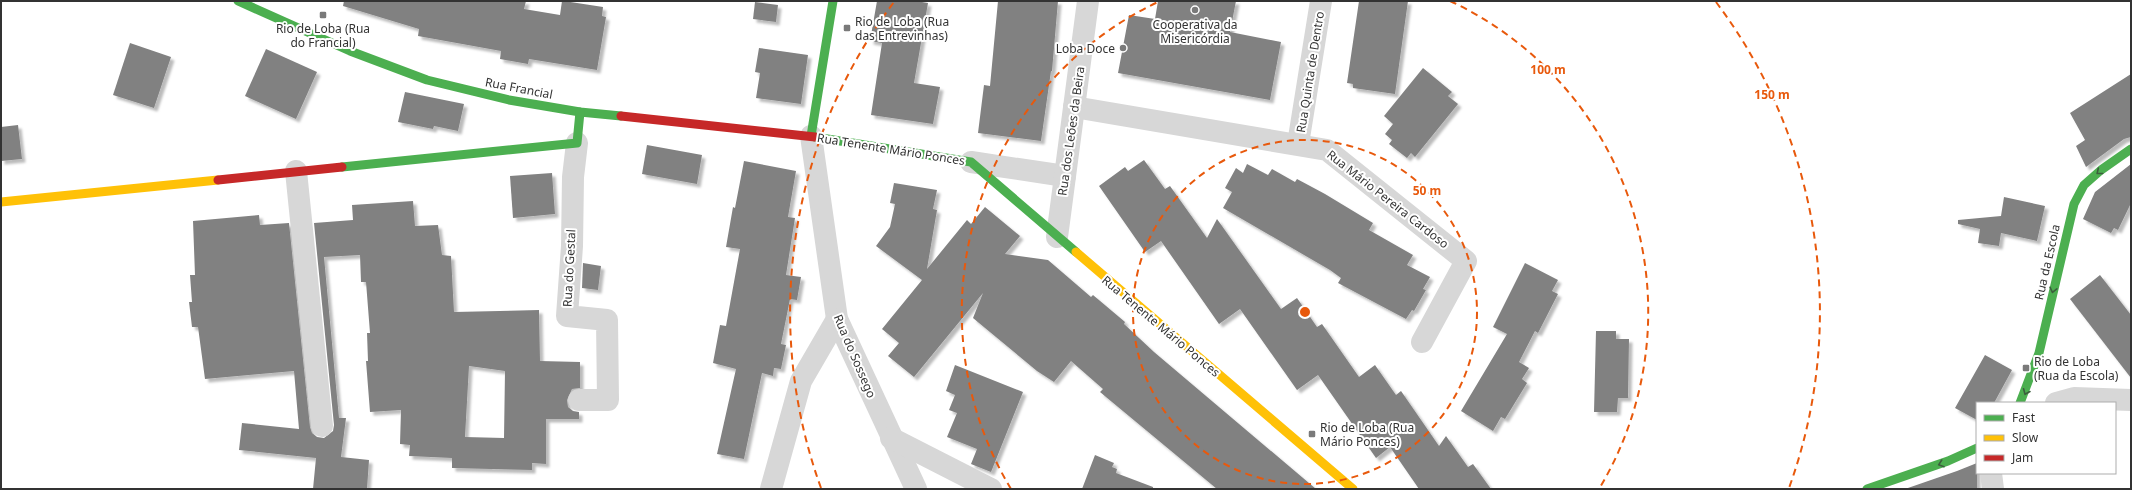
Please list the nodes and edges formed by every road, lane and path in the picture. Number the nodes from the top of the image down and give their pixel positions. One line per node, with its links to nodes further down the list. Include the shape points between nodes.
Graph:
1 (238, 1): 6 (street, Rua Francial, via 344,48 427,80 509,100)
2 (833, 1): 7 (street)
3 (1088, 1): 5 (street, Rua dos Leões da Beira)
4 (1321, 1): 9 (street, Rua Quinta de Dentro)
5 (1074, 107): 9 (street, Rua Mário Pereira Cardoso); 13 (street, Rua dos Leões da Beira)
6 (580, 112): 7 (street, Rua Francial); 8 (street)
7 (811, 136): 11 (street, Rua Tenente Mário Ponces); 16 (street, Rua do Sossego)
8 (577, 143): 12 (street); 18 (street, Rua do Gestal, via 573,177 567,316 607,320 608,400)
9 (1298, 144): 17 (street, Rua Mário Pereira Cardoso, via 1327,150 1466,261)
10 (2131, 149): 20 (street, Rua da Escola, one-way to 20, via 2084,185 2074,204 2039,353)
11 (971, 162): 13 (street, Rua Tenente Mário Ponces); 15 (street, Rua Tenente Mário Ponces)
12 (296, 172): 14 (street); 22 (street)
13 (1065, 176): 15 (street, Rua dos Leões da Beira)
14 (1, 202)
15 (1057, 237): 29 (street, Rua Tenente Mário Ponces)
16 (837, 319): 23 (street, Rua do Sossego); 26 (street, via 801,381)
17 (1422, 342)
18 (579, 400)
19 (2131, 400): 21 (street, via 2074,398)
20 (2021, 402)
21 (2060, 402)
22 (322, 426)
23 (891, 438): 27 (street, Rua do Sossego); 28 (street)
24 (1976, 448): 30 (street, one-way to 30, via 1948,461)
25 (1991, 474): 31 (street)
26 (771, 489)
27 (916, 489)
28 (991, 489)
29 (1353, 489)
30 (1867, 489)
31 (1993, 489)

